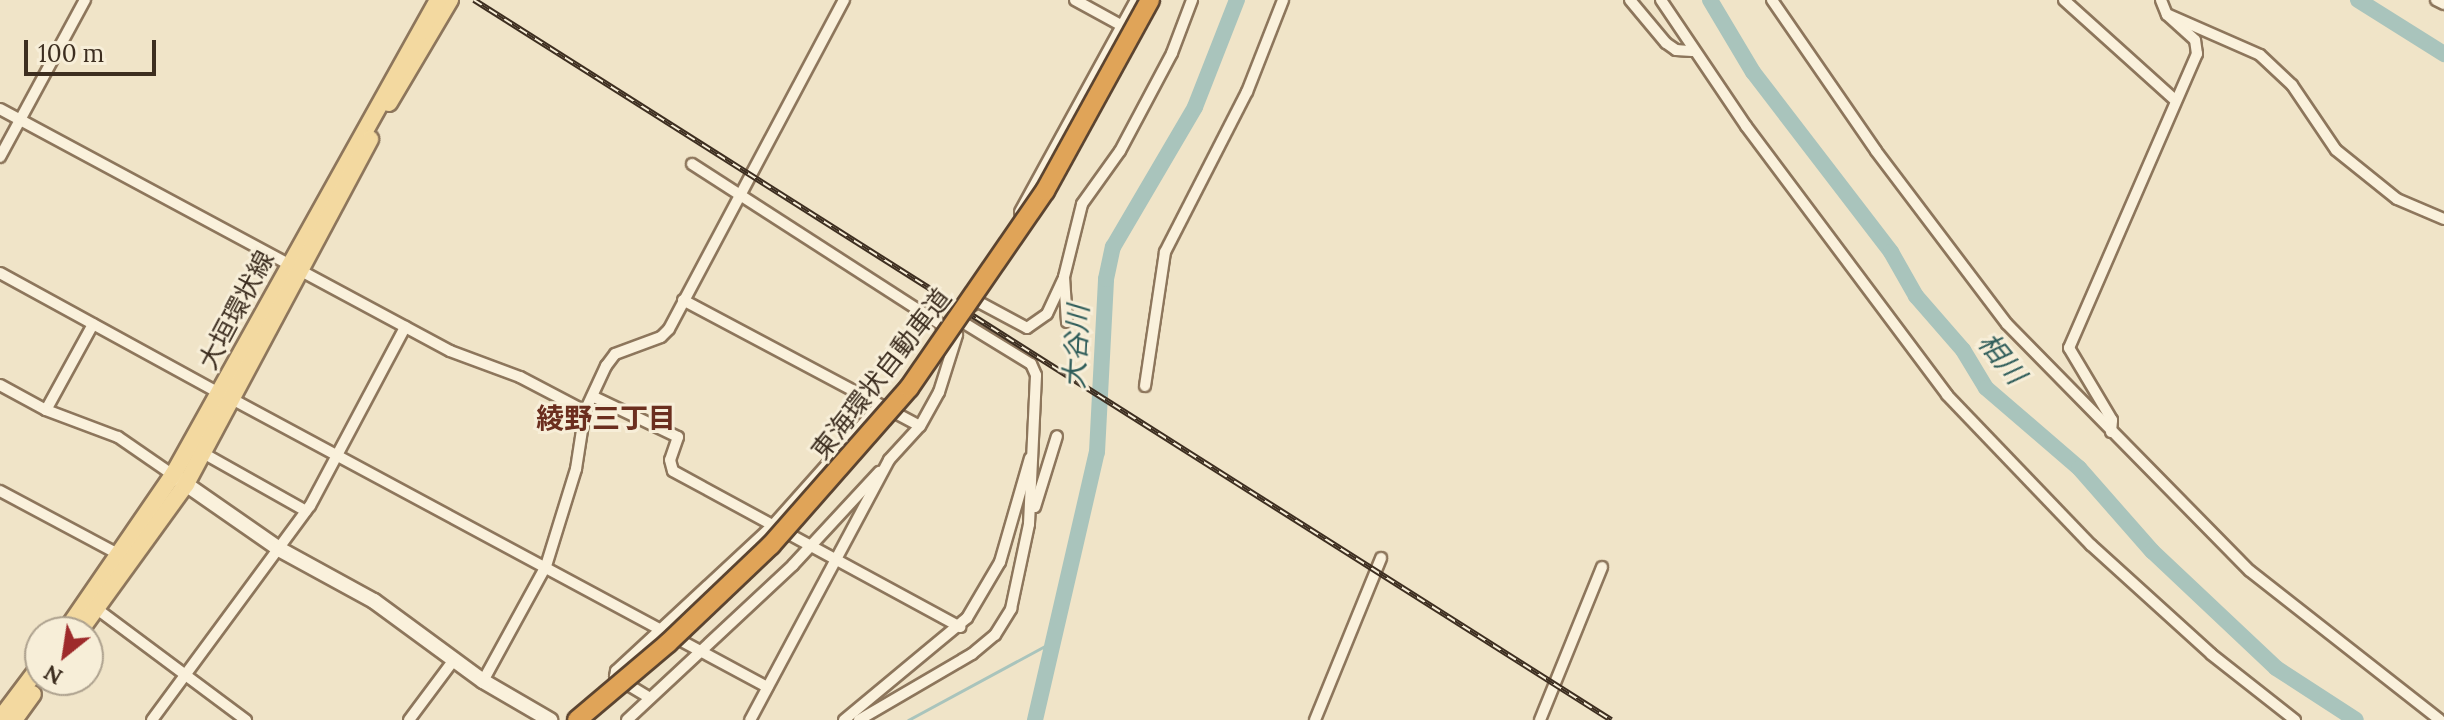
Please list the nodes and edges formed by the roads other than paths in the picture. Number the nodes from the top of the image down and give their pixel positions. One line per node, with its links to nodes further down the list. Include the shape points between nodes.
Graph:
1 (85, 0): 22 (street)
2 (438, 0): 27 (main road, 大垣環状線)
3 (844, 0): 25 (street)
4 (1075, 0): 17 (street)
5 (1136, 0): 17 (street)
6 (1150, 0): 82 (highway, 東海環状自動車道, bridge, via 1045,191 909,388 771,545)
7 (1192, 0): 29 (street, via 1172,53 1120,151 1082,204)
8 (1283, 0): 38 (street, via 1247,92 1165,252)
9 (1630, 0): 19 (street, via 1666,43)
10 (1661, 0): 19 (street)
11 (1772, 0): 45 (street, via 1987,300)
12 (2064, 0): 20 (street)
13 (2161, 0): 16 (street)
14 (2436, 0): 15 (street)
15 (2444, 4)
16 (2167, 15): 20 (street, via 2199,47); 26 (street, via 2260,55 2292,85 2336,150 2397,199)
17 (1122, 26): 18 (street); 31 (street, via 981,278)
18 (1139, 35)
19 (1692, 51): 89 (street, via 1947,395 2091,545 2211,654)
20 (2175, 100): 45 (street, via 2069,348 2112,420)
21 (0, 109): 22 (street)
22 (20, 120): 23 (street); 27 (street)
23 (0, 157)
24 (692, 164): 25 (street)
25 (740, 195): 30 (street); 36 (street)
26 (2444, 219)
27 (294, 268): 35 (street); 39 (main road, 大垣環状線)
28 (0, 273): 34 (street)
29 (1064, 277): 31 (street, via 1047,314 1027,328); 32 (street)
30 (683, 300): 40 (street, via 661,337 615,354); 41 (street)
31 (975, 300): 33 (street)
32 (1067, 322)
33 (964, 323): 36 (street); 47 (street, via 1031,364)
34 (93, 324): 39 (street); 42 (street)
35 (405, 327): 43 (street); 49 (street)
36 (957, 335): 44 (street, via 939,392)
37 (0, 385): 42 (street)
38 (1145, 386)
39 (226, 396): 48 (main road, 大垣環状線); 49 (street); 51 (main road, 大垣環状線)
40 (594, 397): 43 (street); 55 (street, via 678,437 670,460 673,471)
41 (880, 405): 44 (street); 55 (street)
42 (46, 410): 51 (street, via 118,437)
43 (585, 411): 61 (street, via 576,469)
44 (920, 426): 50 (street)
45 (2111, 432): 90 (street, via 2250,571)
46 (1057, 436): 54 (street)
47 (1035, 441): 54 (street); 66 (street, via 1000,562)
48 (203, 453): 51 (main road, 大垣環状線); 53 (street)
49 (336, 454): 53 (street); 61 (street)
50 (889, 460): 56 (street); 60 (street)
51 (180, 479): 57 (street); 58 (main road, 大垣環状線); 63 (main road, 大垣環状線)
52 (0, 491): 58 (street)
53 (306, 511): 57 (street)
54 (1029, 524): 86 (street, via 1011,609 995,635)
55 (773, 525): 56 (street); 67 (street)
56 (812, 545): 60 (street); 68 (street)
57 (279, 549): 69 (street, via 374,601); 70 (street)
58 (120, 555): 64 (main road, 大垣環状線)
59 (1381, 558): 87 (street)
60 (837, 559): 66 (street); 73 (street)
61 (546, 566): 67 (street); 71 (street)
62 (1602, 567): 88 (street)
63 (97, 609): 65 (main road, 大垣環状線); 70 (street)
64 (76, 616)
65 (92, 616)
66 (960, 627): 85 (street)
67 (662, 631): 68 (street); 75 (street, via 615,677)
68 (702, 652): 73 (street); 75 (street)
69 (453, 661): 71 (street); 80 (street)
70 (185, 676): 78 (street); 79 (street)
71 (483, 681): 81 (street)
72 (24, 687): 76 (main road)
73 (767, 687): 84 (street)
74 (31, 696): 77 (main road)
75 (650, 698): 83 (street)
76 (0, 719)
77 (14, 720)
78 (152, 720)
79 (246, 720)
80 (409, 720)
81 (550, 720)
82 (577, 720)
83 (627, 720)
84 (750, 720)
85 (844, 720)
86 (859, 720)
87 (1315, 720)
88 (1540, 720)
89 (2295, 720)
90 (2440, 720)

